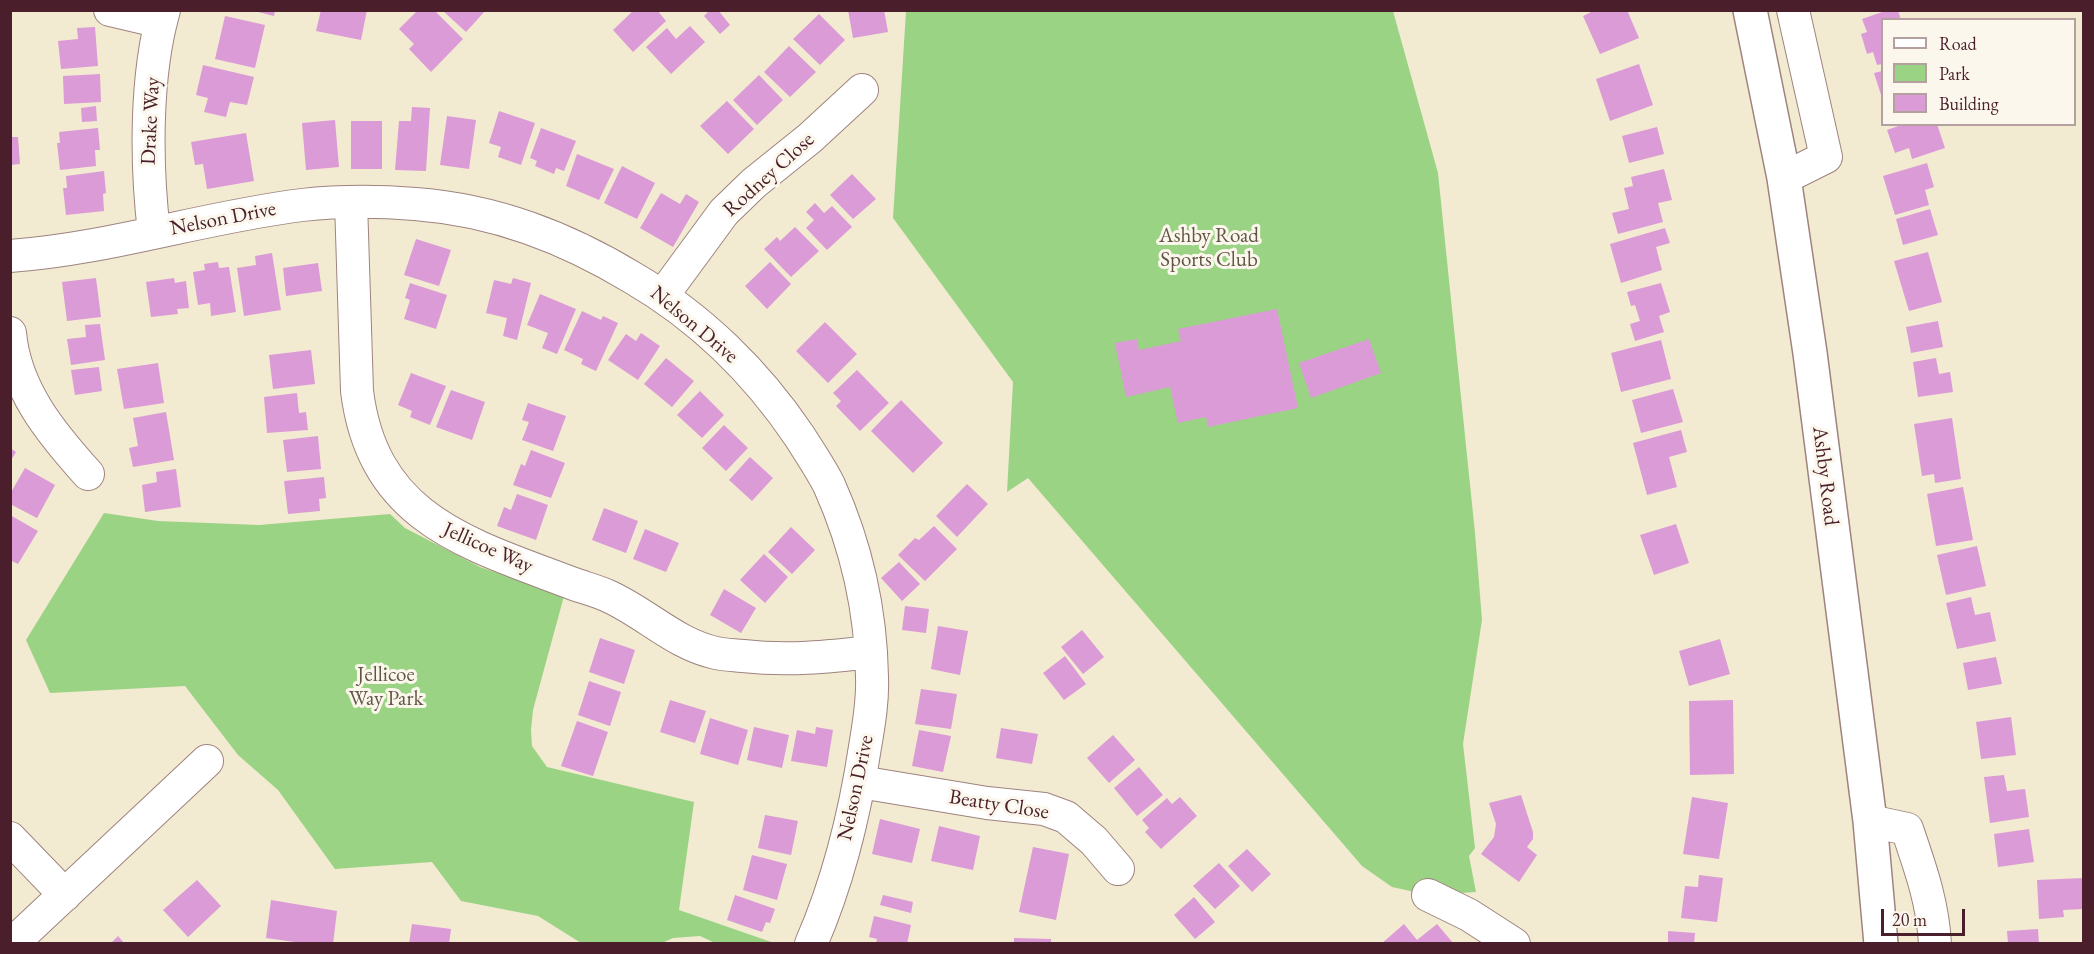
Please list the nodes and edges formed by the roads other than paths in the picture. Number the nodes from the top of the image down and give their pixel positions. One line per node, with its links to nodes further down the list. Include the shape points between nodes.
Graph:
1 (110, 10): 4 (street)
2 (1750, 10): 6 (main road, Ashby Road)
3 (1793, 10): 6 (street, via 1826,157)
4 (163, 16): 8 (street, Drake Way, via 152,83 148,146)
5 (862, 90): 10 (street, Rodney Close, via 724,212)
6 (1784, 178): 16 (main road, Ashby Road)
7 (351, 202): 8 (street, Nelson Drive, via 303,205); 10 (street, Nelson Drive, via 416,204 482,214 544,233 596,256); 13 (street, Jellicoe Way, via 357,392 362,423 382,468 408,503 457,537 606,595 697,647 718,654 784,660)
8 (154, 232): 9 (street, Nelson Drive, via 80,249)
9 (10, 256)
10 (663, 295): 13 (street, Nelson Drive, via 749,371 790,423 822,473 848,533 862,584)
11 (10, 333): 12 (street, via 29,398 57,440)
12 (88, 474)
13 (871, 652): 15 (street, Nelson Drive, via 873,679)
14 (207, 761): 19 (street)
15 (860, 782): 18 (street, Beatty Close, via 1044,809 1066,817); 22 (street, Nelson Drive, via 845,844)
16 (1870, 821): 24 (main road, Ashby Road); 25 (street, via 1907,829 1934,919)
17 (10, 838): 19 (street)
18 (1118, 869)
19 (65, 895): 21 (street)
20 (1428, 895): 23 (street)
21 (12, 944)
22 (811, 944)
23 (1514, 944)
24 (1881, 944)
25 (1935, 944)

